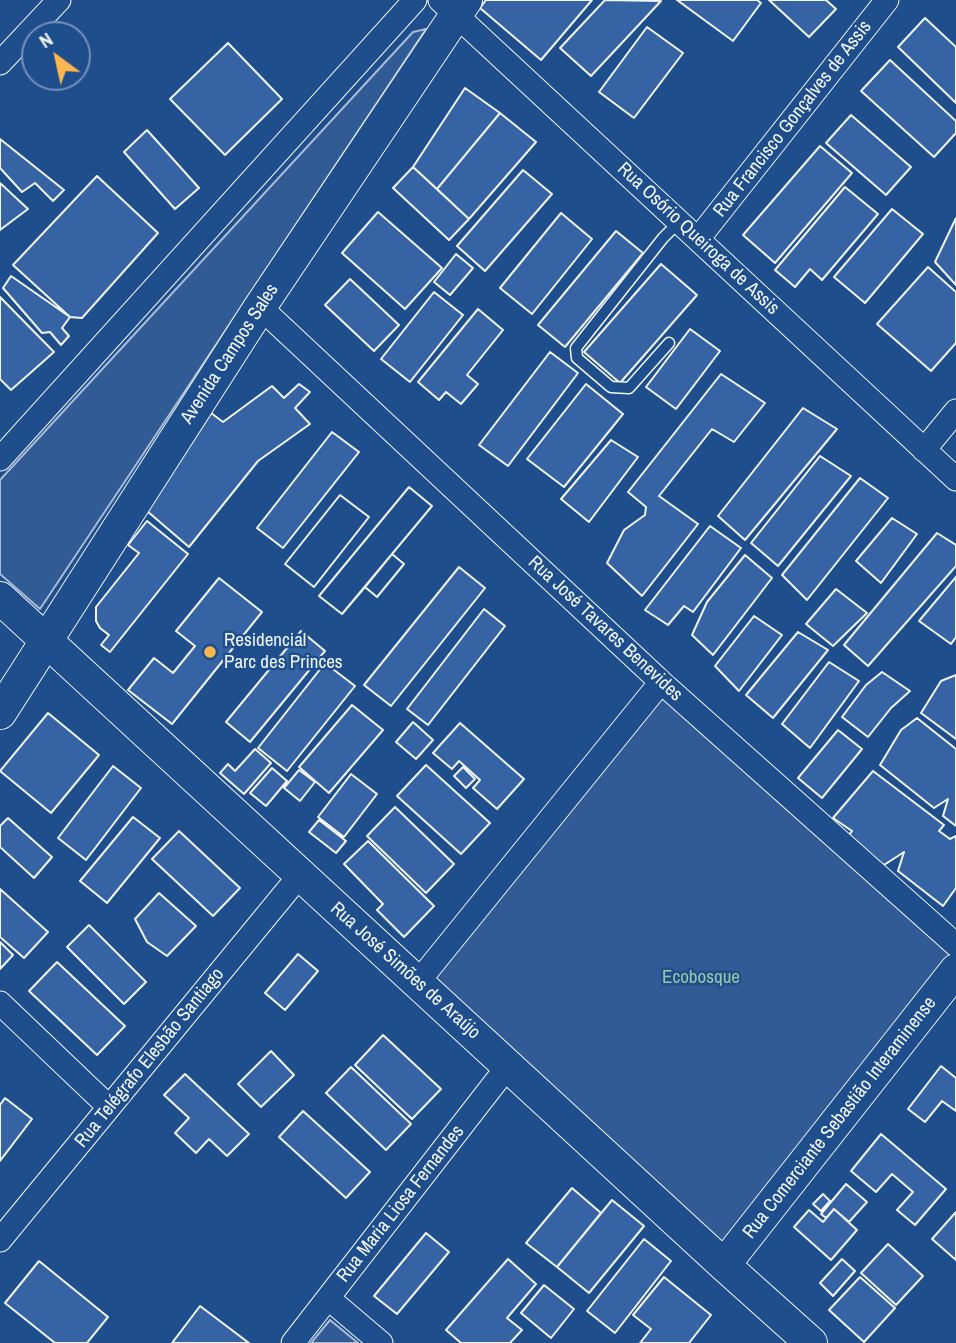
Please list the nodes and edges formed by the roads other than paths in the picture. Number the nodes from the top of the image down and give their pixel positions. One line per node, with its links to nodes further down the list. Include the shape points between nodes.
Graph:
1 (59, 0): 5 (street)
2 (415, 0): 12 (street)
3 (878, 3): 7 (street, Rua Francisco Gonçalves de Assis)
4 (454, 5): 6 (street, Rua Osório Queiroga de Assis); 8 (street, Avenida Campos Sales)
5 (0, 63)
6 (679, 222): 7 (street, Rua Osório Queiroga de Assis); 9 (lane, via 576,348 577,358 611,387 629,388)
7 (698, 239): 11 (street, Rua Osório Queiroga de Assis)
8 (260, 307): 15 (street, Avenida Campos Sales); 16 (street, Rua José Tavares Benevides)
9 (669, 343)
10 (956, 411): 11 (street)
11 (924, 450): 13 (street, Rua Osório Queiroga de Assis)
12 (0, 458)
13 (956, 479)
14 (0, 598): 15 (street, Rua José Simões de Araújo)
15 (46, 640): 17 (street, Avenida Campos Sales); 18 (street, Rua José Simões de Araújo)
16 (661, 682): 19 (street, Rua José Tavares Benevides); 21 (street)
17 (0, 713)
18 (300, 875): 21 (street, Rua José Simões de Araújo); 24 (street, Rua Telégrafo Elesbão Santiago)
19 (956, 945)
20 (956, 970): 26 (street, Rua Comerciante Sebastião Interaminense)
21 (418, 982): 23 (street, Rua José Simões de Araújo)
22 (0, 1003): 24 (street)
23 (508, 1066): 26 (street, Rua José Simões de Araújo); 27 (street, Rua Maria Liosa Fernandes)
24 (109, 1107): 25 (street, Rua Telégrafo Elesbão Santiago)
25 (0, 1240)
26 (724, 1265): 30 (street, Rua José Simões de Araújo)
27 (328, 1298): 28 (street, Rua Maria Liosa Fernandes); 29 (street)
28 (293, 1343)
29 (381, 1343)
30 (811, 1343)

